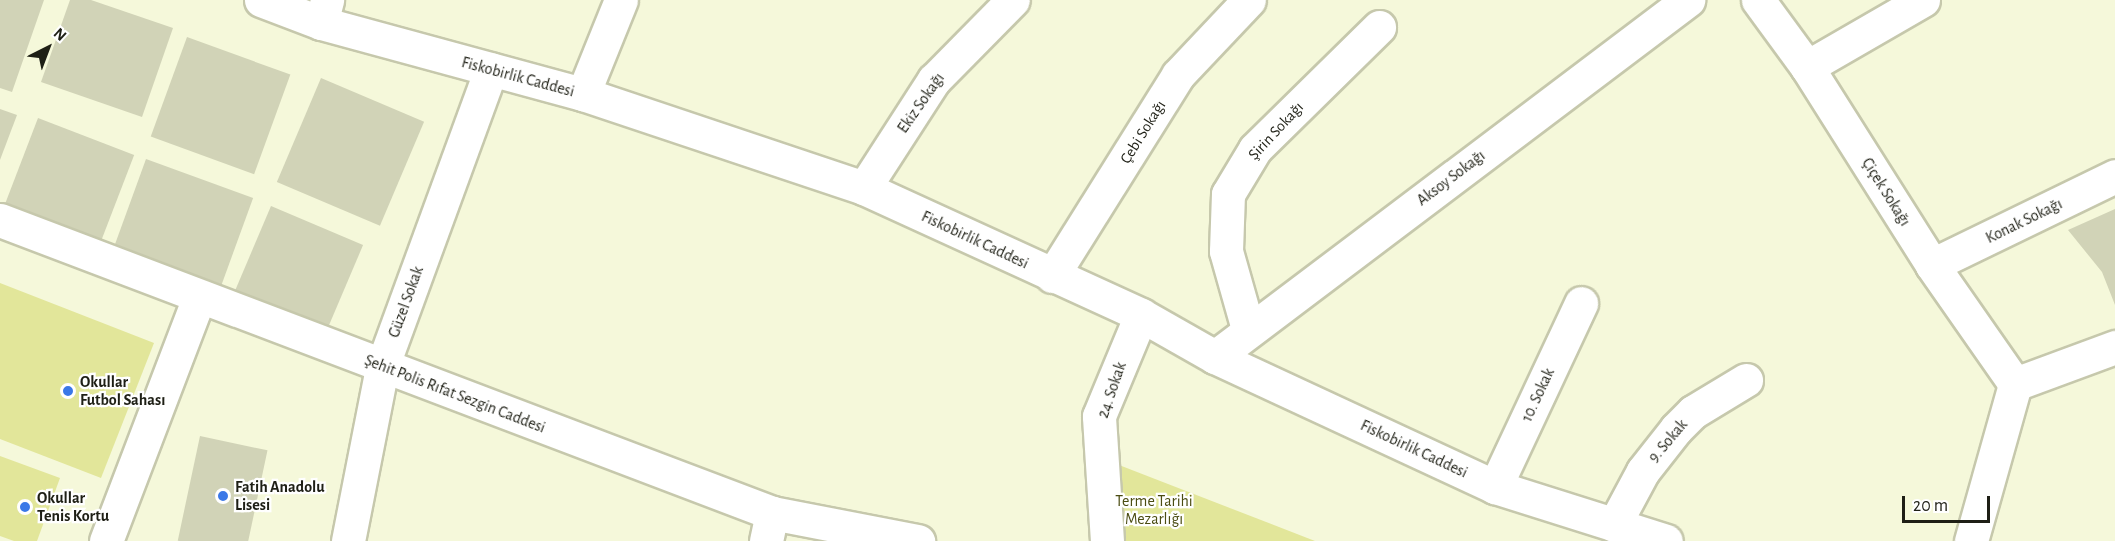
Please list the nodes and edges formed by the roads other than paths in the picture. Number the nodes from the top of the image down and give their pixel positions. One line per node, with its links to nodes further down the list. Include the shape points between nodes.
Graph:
1 (261, 0): 8 (street, Fiskobirlik Caddesi)
2 (621, 0): 12 (street)
3 (1013, 0): 14 (street, Ekiz Sokağı, via 934,80)
4 (1249, 0): 17 (street, Çebi Sokağı, via 1178,75)
5 (1688, 0): 21 (street, Aksoy Sokağı)
6 (1758, 0): 10 (street, Çiçek Sokağı)
7 (1923, 0): 10 (street)
8 (324, 12): 11 (street, Fiskobirlik Caddesi)
9 (1379, 27): 21 (street, Şirin Sokağı, via 1255,149 1228,194 1226,251)
10 (1807, 67): 16 (street, Çiçek Sokağı)
11 (491, 69): 12 (street, Fiskobirlik Caddesi); 24 (street, Güzel Sokak)
12 (583, 94): 14 (street, Fiskobirlik Caddesi)
13 (2115, 176): 16 (street, Konak Sokağı)
14 (864, 188): 17 (street, Fiskobirlik Caddesi)
15 (0, 220): 18 (street, Şehit Polis Rıfat Sezgin Caddesi)
16 (1932, 265): 26 (street, Çiçek Sokağı)
17 (1052, 276): 20 (street, Fiskobirlik Caddesi)
18 (199, 297): 24 (street, Şehit Polis Rıfat Sezgin Caddesi); 30 (street)
19 (1581, 303): 27 (street, 10. Sokak)
20 (1141, 315): 23 (street, Fiskobirlik Caddesi); 33 (street, 24. Sokak, via 1100,416)
21 (1248, 329): 23 (street, Aksoy Sokağı)
22 (2115, 347): 26 (street)
23 (1215, 357): 27 (street, Fiskobirlik Caddesi)
24 (382, 367): 29 (street, Şehit Polis Rıfat Sezgin Caddesi); 31 (street, Güzel Sokak)
25 (1746, 380): 28 (street, 9. Sokak, via 1693,412 1676,429 1643,471)
26 (2015, 384): 35 (street)
27 (1495, 487): 28 (street, Fiskobirlik Caddesi)
28 (1614, 525): 34 (street, Fiskobirlik Caddesi)
29 (769, 527): 32 (street, Şehit Polis Rıfat Sezgin Caddesi)
30 (106, 541)
31 (348, 541)
32 (918, 541)
33 (1107, 541)
34 (1666, 541)
35 (1971, 541)

